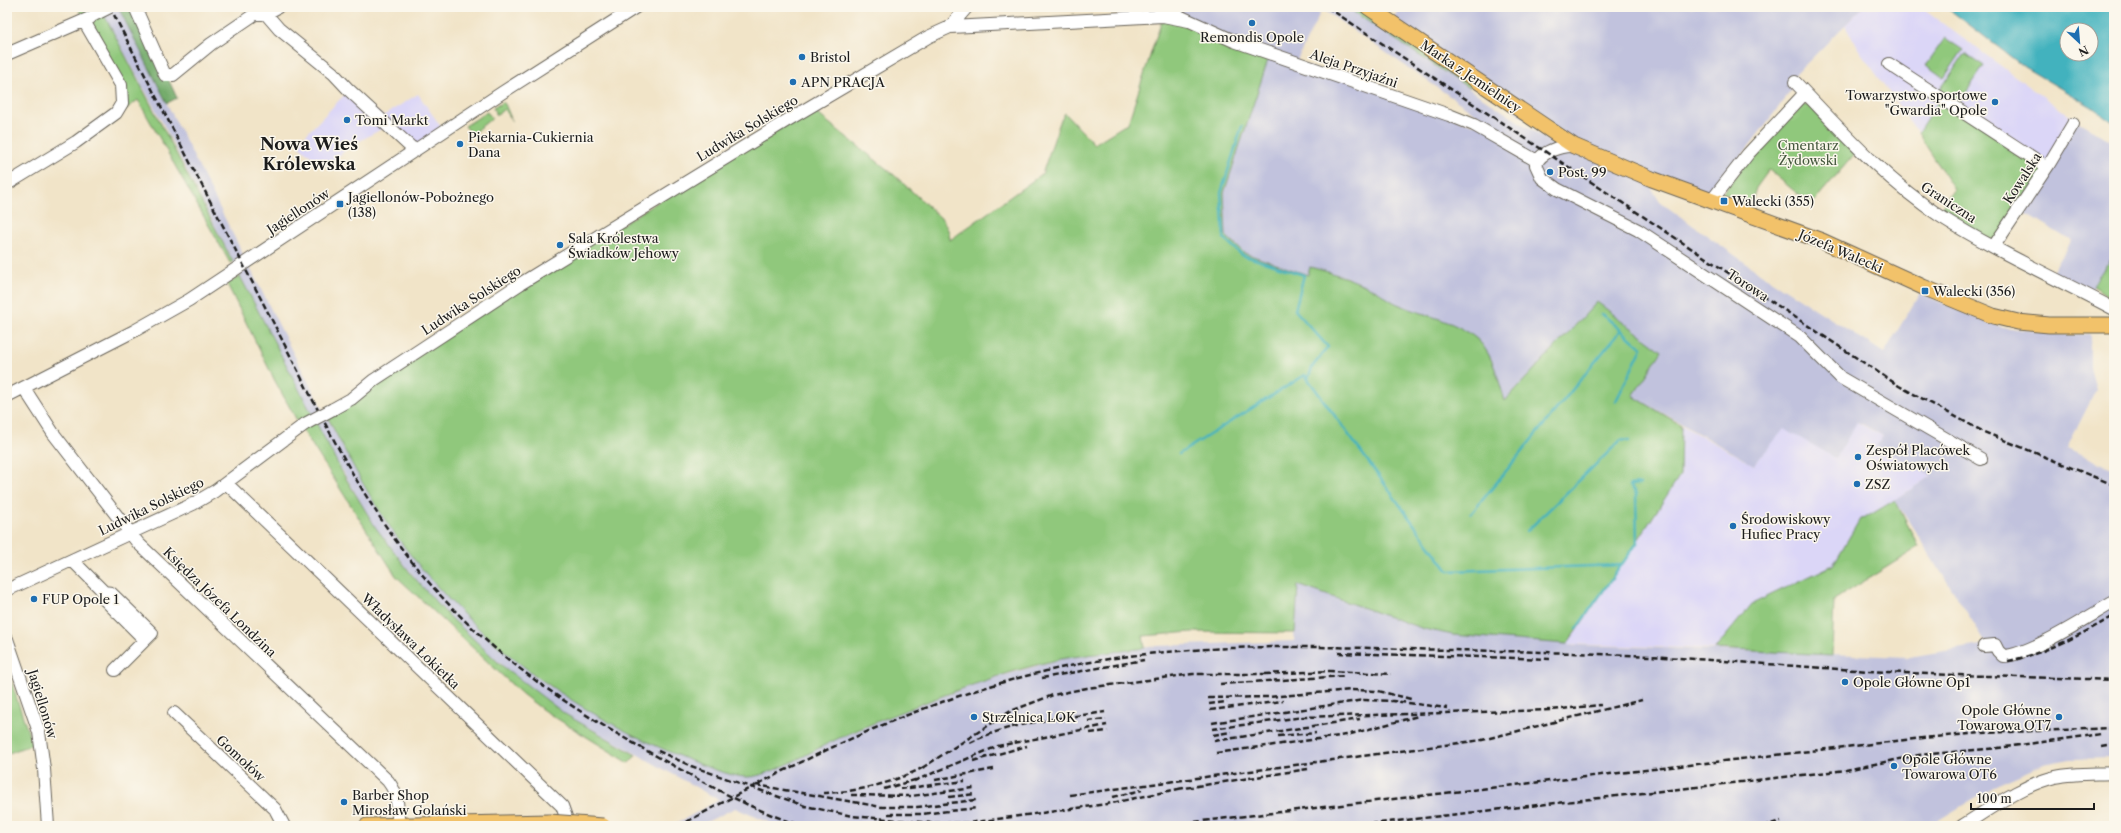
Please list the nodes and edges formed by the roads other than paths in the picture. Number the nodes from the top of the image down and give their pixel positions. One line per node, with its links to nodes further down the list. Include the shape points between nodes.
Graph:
1 (110, 7): 9 (street, bridge)
2 (135, 7): 8 (street, via 165,75 173,75 211,44)
3 (278, 7): 8 (street)
4 (636, 7): 18 (street, Jagiellonów)
5 (967, 7): 11 (street, Ludwika Solskiego)
6 (1159, 7): 10 (street, Aleja Przyjaźni)
7 (1368, 7): 17 (main road, Marka z Jemielnicy)
8 (263, 10): 18 (street, via 279,29 334,73)
9 (89, 18): 12 (street); 21 (street, via 121,85 122,103 116,113 82,138)
10 (1189, 21): 11 (street, Ludwika Solskiego, via 1163,16); 19 (street, Aleja Przyjaźni, via 1234,41 1474,125)
11 (950, 27): 29 (street, Ludwika Solskiego, bridge, via 928,37 786,121 492,302 374,380 351,399 305,424)
12 (7, 54)
13 (1889, 64): 20 (street)
14 (1795, 82): 15 (street, Graniczna)
15 (1805, 94): 22 (street, via 1748,154); 23 (street, Graniczna, via 1903,188 1940,215)
16 (2073, 124): 20 (street, Kowalska)
17 (1574, 146): 19 (street, via 1559,148); 22 (main road, Józefa Walecki)
18 (415, 150): 26 (street, Jagiellonów, via 189,300)
19 (1537, 161): 28 (street, Torowa, via 1537,171 1549,184 1638,230 1800,337 1841,378)
20 (2047, 167): 23 (street, Kowalska)
21 (7, 184)
22 (1712, 200): 25 (main road, Józefa Walecki, via 1822,241 1993,316 2049,325)
23 (1994, 246): 24 (street, Graniczna)
24 (2111, 307): 25 (street)
25 (2109, 325)
26 (24, 388): 27 (street, Jagiellonów); 30 (street, Księdza Józefa Londzina, via 53,433)
27 (7, 396)
28 (1981, 459)
29 (226, 483): 30 (street, Ludwika Solskiego, via 193,504); 43 (street, Władysława Łokietka, via 562,806 566,817)
30 (131, 533): 31 (street, Ludwika Solskiego); 39 (street, Księdza Józefa Londzina, via 144,549 388,781 396,793)
31 (72, 560): 32 (street, Ludwika Solskiego); 36 (street, via 104,592 111,593 149,636)
32 (7, 590)
33 (2114, 602): 35 (street, via 2049,638 2013,654 2003,656 1994,645)
34 (7, 639): 40 (street, Jagiellonów, via 39,732)
35 (1984, 646)
36 (115, 670)
37 (174, 714): 41 (street, Gomołów, via 275,809)
38 (2111, 772): 45 (street, via 2045,780 2011,796)
39 (398, 825): 42 (main road); 44 (main road, bridge, via 549,822)
40 (48, 826)
41 (284, 826)
42 (367, 826)
43 (564, 826)
44 (603, 826)
45 (1962, 826)

